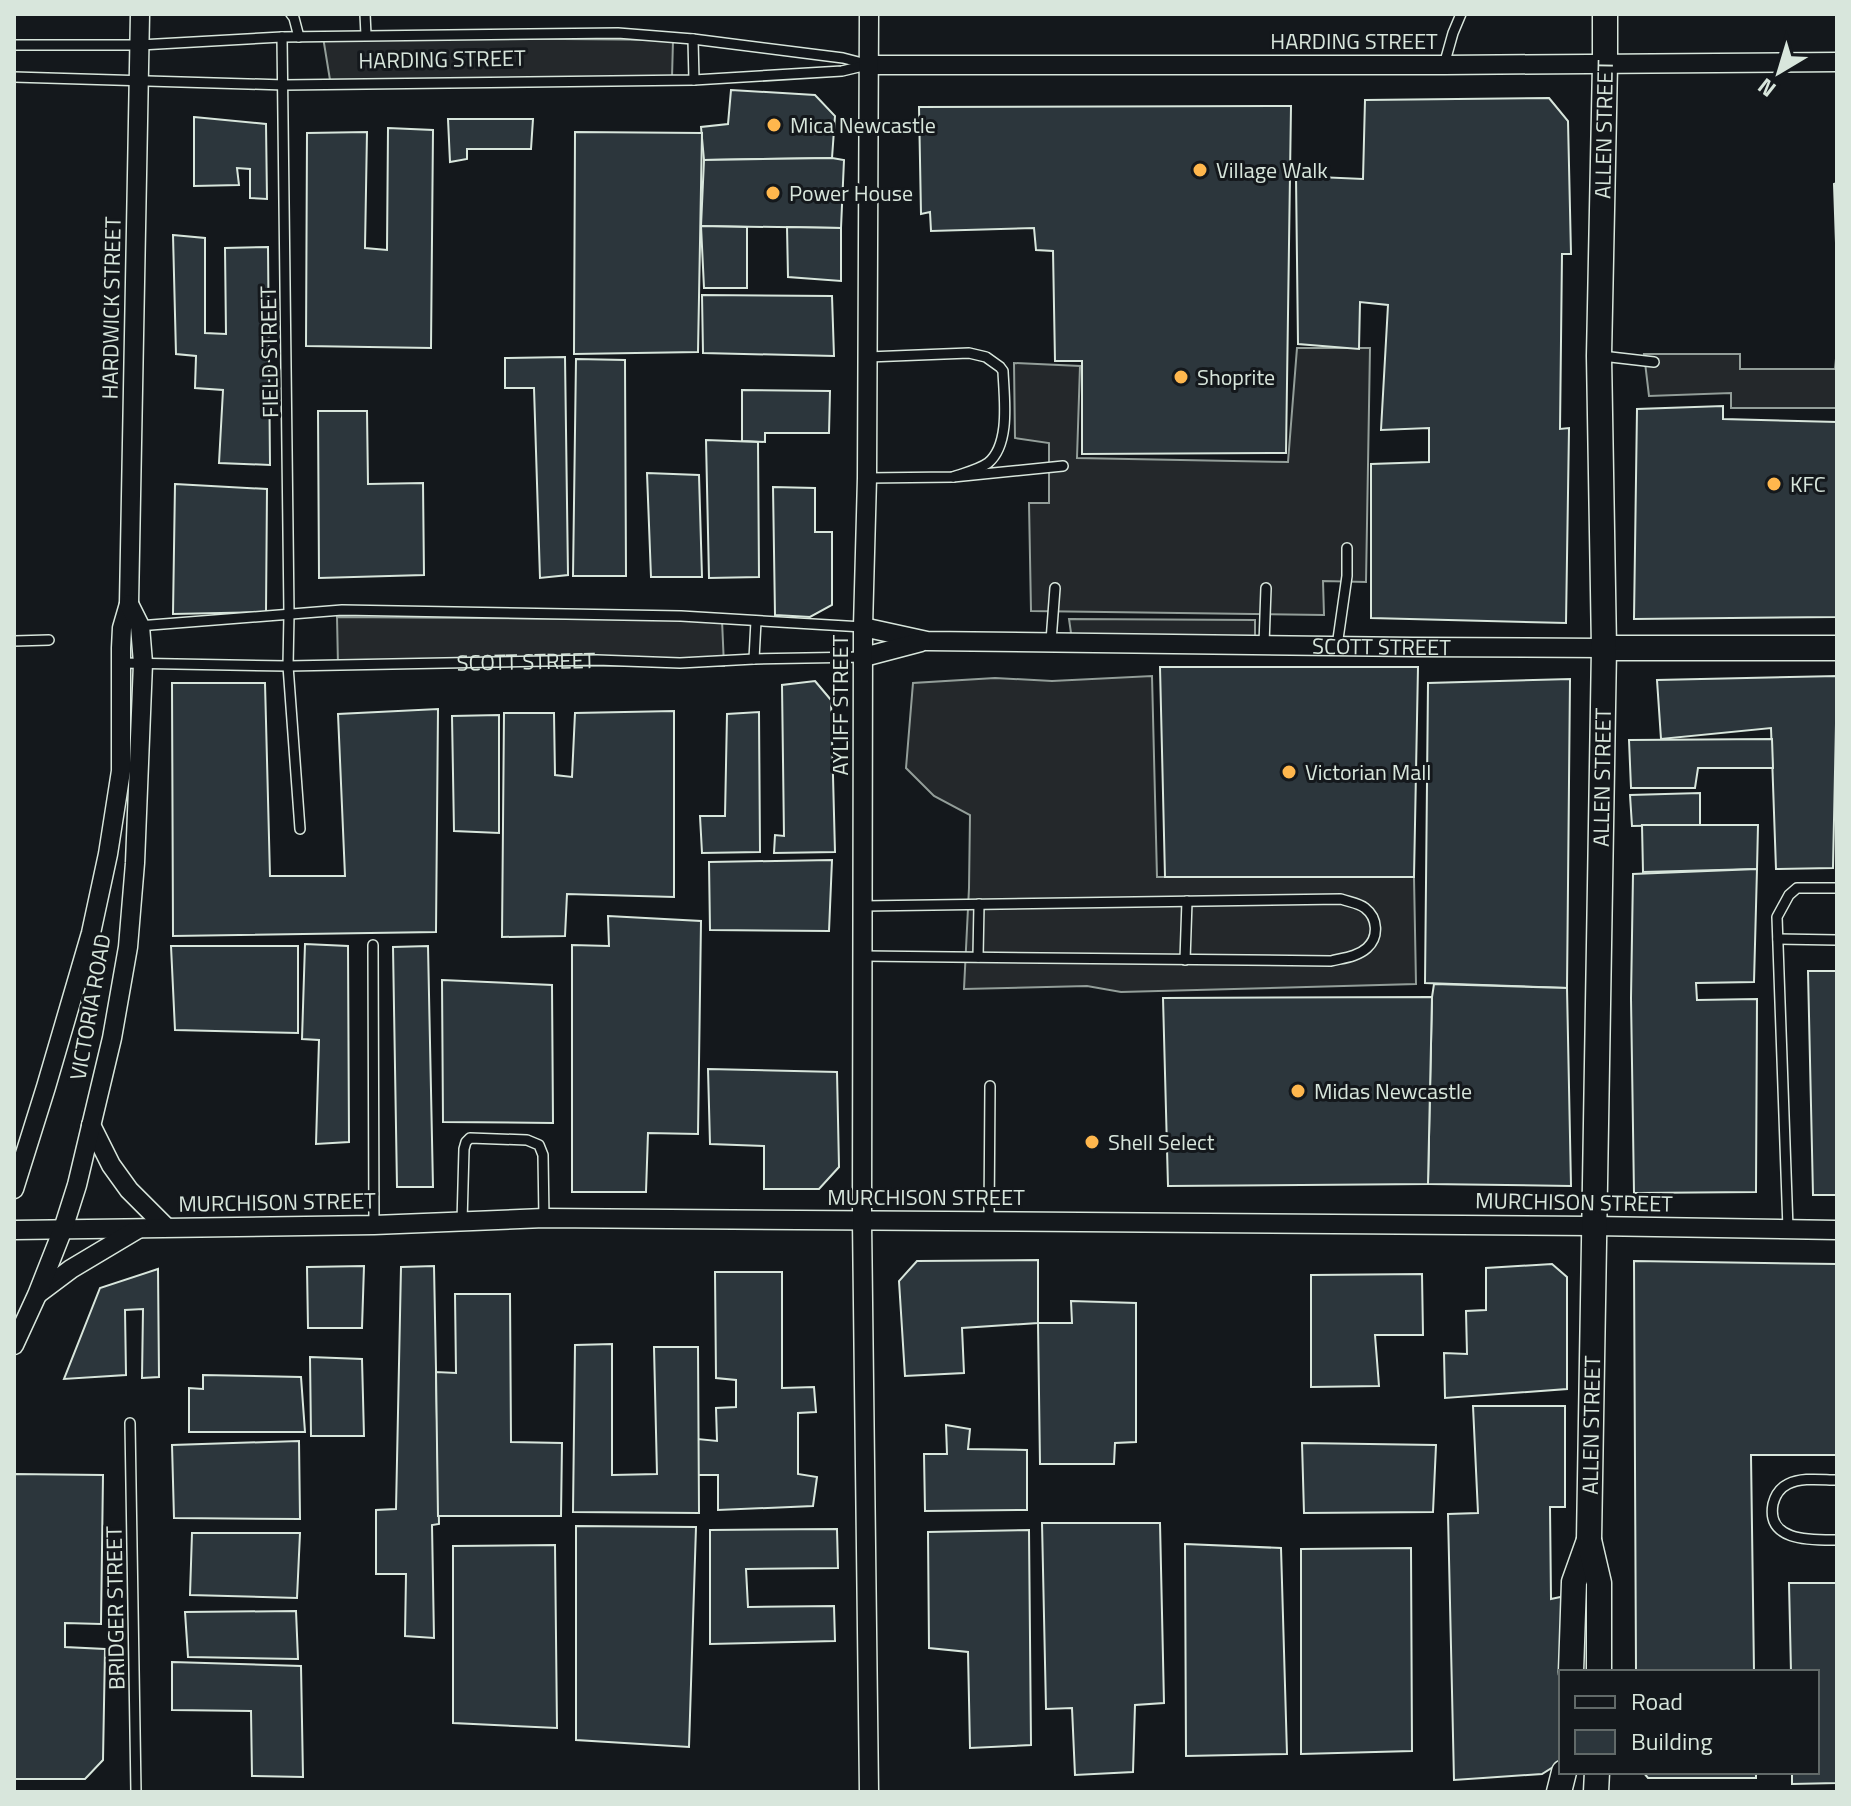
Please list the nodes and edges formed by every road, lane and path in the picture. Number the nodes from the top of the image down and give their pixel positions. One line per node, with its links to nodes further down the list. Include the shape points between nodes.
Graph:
1 (140, 14): 12 (street, HARDWICK STREET)
2 (291, 14): 9 (lane)
3 (365, 14): 7 (lane)
4 (869, 14): 15 (street, AYLIFF STREET)
5 (1461, 14): 16 (lane)
6 (1605, 14): 14 (street, ALLEN STREET)
7 (366, 35): 9 (lane, HARDING STREET); 10 (lane, HARDING STREET, via 618,33)
8 (282, 37): 9 (lane, HARDING STREET); 12 (lane, HARDING STREET); 20 (lane, FIELD STREET)
9 (299, 37)
10 (693, 39): 15 (lane, HARDING STREET); 19 (lane)
11 (14, 45): 12 (lane, HARDING STREET)
12 (140, 45): 18 (street, HARDWICK STREET)
13 (1837, 62): 14 (street, HARDING STREET)
14 (1605, 64): 16 (street, HARDING STREET); 21 (street, ALLEN STREET)
15 (870, 65): 16 (street, HARDING STREET); 19 (lane, HARDING STREET); 22 (street, AYLIFF STREET)
16 (1444, 65)
17 (14, 77): 18 (lane, HARDING STREET)
18 (139, 80): 20 (lane, HARDING STREET); 32 (street, HARDWICK STREET)
19 (694, 80): 20 (lane, HARDING STREET)
20 (284, 85): 30 (lane, FIELD STREET)
21 (1599, 356): 23 (lane); 40 (street, ALLEN STREET)
22 (868, 357): 25 (lane, via 969,353 986,357 1003,371 1004,431 994,456); 26 (street, AYLIFF STREET)
23 (1654, 362)
24 (1063, 466): 25 (lane)
25 (953, 477): 26 (lane)
26 (867, 478): 33 (street, AYLIFF STREET)
27 (1347, 548): 39 (lane)
28 (1055, 588): 37 (lane)
29 (1266, 588): 38 (lane)
30 (289, 614): 31 (lane, SCOTT STREET, via 342,610); 32 (lane, SCOTT STREET); 46 (lane, FIELD STREET)
31 (756, 621): 33 (lane, SCOTT STREET); 43 (lane)
32 (131, 627): 44 (street, HARDWICK STREET); 45 (street, HARDWICK STREET)
33 (863, 627): 36 (street, SCOTT STREET); 42 (street, AYLIFF STREET)
34 (49, 640): 35 (lane)
35 (14, 641)
36 (927, 641): 37 (street, SCOTT STREET); 42 (street, SCOTT STREET)
37 (1051, 641): 38 (street, SCOTT STREET)
38 (1264, 644): 39 (street, SCOTT STREET)
39 (1337, 646): 40 (street, SCOTT STREET)
40 (1604, 648): 41 (street, SCOTT STREET); 66 (street, ALLEN STREET)
41 (1837, 648)
42 (864, 657): 43 (lane, SCOTT STREET); 51 (street, AYLIFF STREET)
43 (754, 659): 46 (lane, SCOTT STREET)
44 (122, 663): 45 (lane, SCOTT STREET); 60 (street, HARDWICK STREET, via 121,771 108,854 91,933)
45 (143, 663): 46 (lane, SCOTT STREET); 59 (street, VICTORIA ROAD, via 128,947)
46 (288, 666): 47 (lane, FIELD STREET)
47 (300, 829)
48 (1837, 888): 52 (lane, via 1797,888 1777,917)
49 (1187, 901): 50 (lane); 57 (lane); 57 (lane, via 1341,899 1363,906 1376,928 1367,949 1331,961)
50 (979, 904): 51 (lane); 56 (lane)
51 (864, 906): 55 (street, AYLIFF STREET)
52 (1778, 939): 53 (lane); 70 (lane)
53 (1837, 940)
54 (373, 945): 65 (lane)
55 (864, 956): 56 (lane); 62 (street, AYLIFF STREET)
56 (978, 957): 57 (lane)
57 (1185, 960)
58 (990, 1086): 63 (lane)
59 (91, 1125): 68 (street, via 129,1190); 69 (street, VICTORIA ROAD)
60 (14, 1189)
61 (544, 1218): 62 (street, MURCHISON STREET); 64 (street, MURCHISON STREET); 64 (lane, via 539,1145 470,1138 464,1149)
62 (862, 1221): 63 (street, MURCHISON STREET); 82 (street, AYLIFF STREET)
63 (989, 1221): 66 (street, MURCHISON STREET)
64 (462, 1222): 65 (street, MURCHISON STREET)
65 (374, 1225): 68 (street, MURCHISON STREET)
66 (1593, 1226): 70 (street, MURCHISON STREET); 77 (street, ALLEN STREET)
67 (141, 1227): 68 (street, MURCHISON STREET); 69 (street, MURCHISON STREET); 73 (street)
68 (166, 1227)
69 (63, 1229): 71 (street, MURCHISON STREET); 73 (street, VICTORIA ROAD)
70 (1788, 1229): 72 (street, MURCHISON STREET)
71 (14, 1230)
72 (1837, 1230)
73 (37, 1295): 74 (street, VICTORIA ROAD)
74 (14, 1345)
75 (130, 1423): 81 (lane, BRIDGER STREET)
76 (1837, 1480): 78 (lane, via 1787,1484 1774,1502 1773,1515 1775,1525 1790,1536)
77 (1589, 1540): 79 (street, ALLEN STREET, via 1574,1582); 80 (street, ALLEN STREET, via 1599,1583)
78 (1837, 1540)
79 (1571, 1670)
80 (1599, 1670)
81 (136, 1792)
82 (869, 1792)

